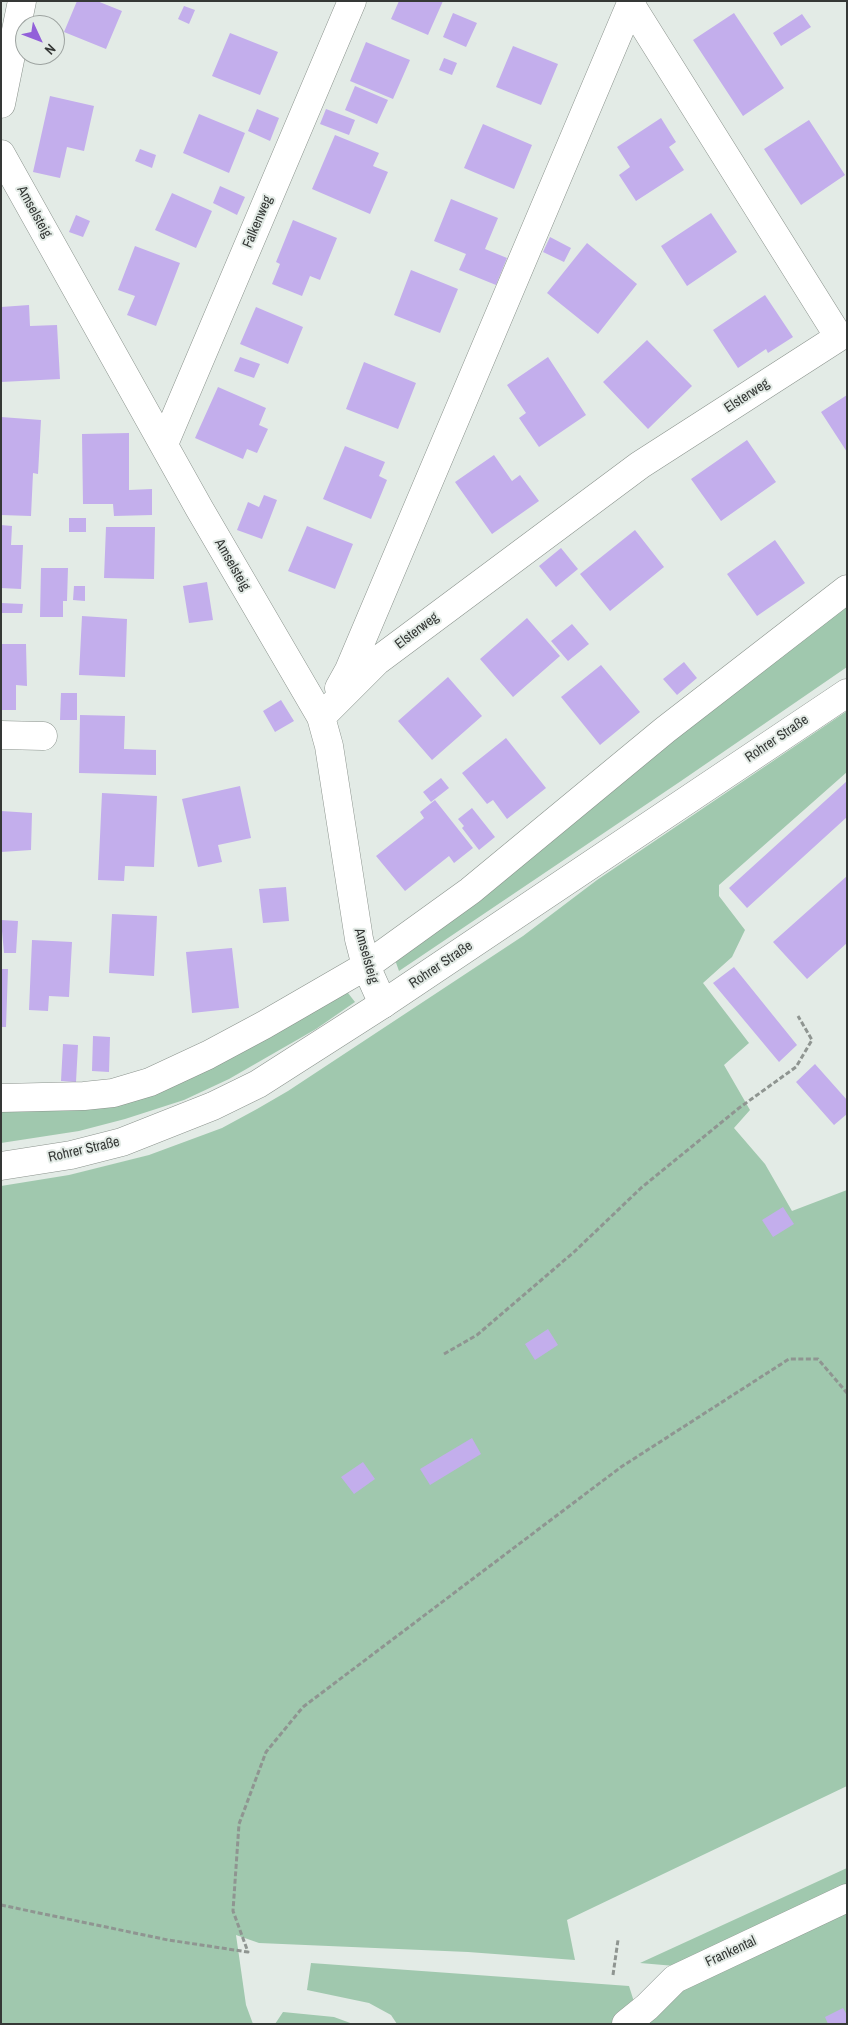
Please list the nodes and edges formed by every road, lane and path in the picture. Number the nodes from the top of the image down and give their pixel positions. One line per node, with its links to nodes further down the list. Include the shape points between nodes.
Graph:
1 (22, 1): 4 (street)
2 (352, 1): 6 (street, Falkenweg)
3 (631, 3): 9 (street, Elsterweg, via 349,670); 9 (street, Elsterweg, via 839,337 640,465 377,661)
4 (1, 104)
5 (1, 154): 6 (street, Amselsteig)
6 (164, 444): 9 (street, Amselsteig)
7 (847, 589): 12 (street, via 665,730 470,891)
8 (847, 693): 13 (street, Rohrer Straße)
9 (321, 717): 12 (street, Amselsteig, via 329,746)
10 (1, 735): 11 (street)
11 (43, 736)
12 (366, 966): 13 (street, Amselsteig); 15 (street, via 264,1025 150,1082 112,1093)
13 (383, 1004): 16 (street, Rohrer Straße, via 258,1084 204,1110 122,1142 71,1155)
14 (798, 1016): 17 (path, via 812,1040 796,1067 641,1188 574,1252 477,1335)
15 (1, 1098)
16 (1, 1166)
17 (444, 1354)
18 (847, 1393): 20 (path, via 818,1359 789,1359 621,1467 303,1707 266,1752 239,1824 233,1911 248,1952 168,1940)
19 (847, 1898): 23 (street, Frankental, via 675,1979)
20 (1, 1905)
21 (618, 1940): 22 (path)
22 (613, 1975)
23 (626, 2024)

